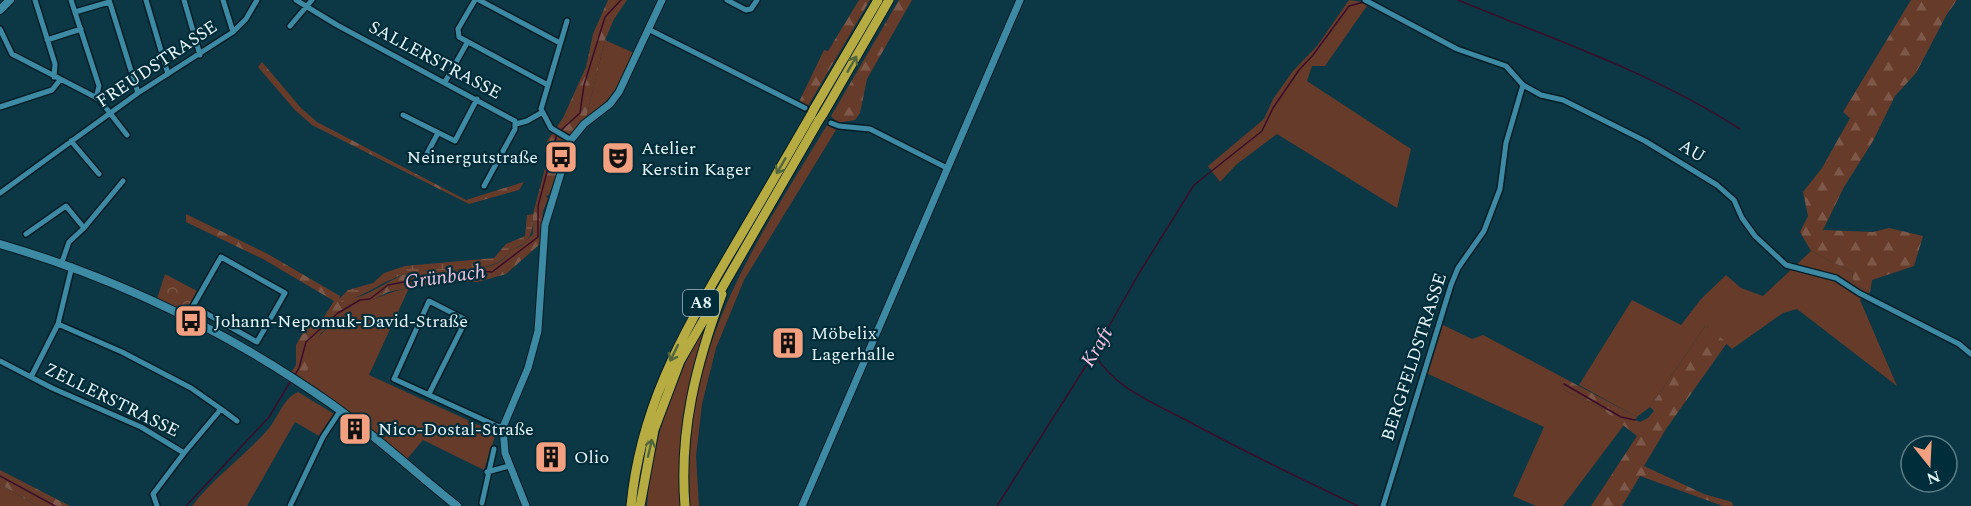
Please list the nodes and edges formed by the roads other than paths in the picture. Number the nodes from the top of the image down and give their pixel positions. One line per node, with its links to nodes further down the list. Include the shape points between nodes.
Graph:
1 (10, 0): 21 (main road)
2 (34, 0): 29 (street)
3 (71, 0): 22 (street)
4 (146, 0): 33 (street)
5 (183, 0): 32 (street)
6 (223, 0): 28 (street, FREUDSTRASSE)
7 (257, 0): 28 (street, via 246,20)
8 (296, 0): 20 (street, SALLERSTRASSE)
9 (312, 0): 20 (street)
10 (474, 0): 30 (street, via 458,35)
11 (479, 0): 31 (street)
12 (662, 0): 27 (street)
13 (727, 0): 14 (street, via 746,10)
14 (756, 0)
15 (878, 0): 44 (highway, A8)
16 (889, 0): 44 (highway, A8, one-way to 16)
17 (1020, 0): 53 (street)
18 (109, 1): 22 (street); 38 (street)
19 (1370, 1): 37 (street, AU, via 1457,48 1506,66)
20 (306, 7): 24 (street); 35 (street, SALLERSTRASSE)
21 (0, 10)
22 (75, 12): 26 (street)
23 (567, 21): 31 (street)
24 (290, 27)
25 (0, 29): 34 (street, via 12,54)
26 (81, 29): 29 (street); 39 (street, via 99,86)
27 (648, 30): 44 (street); 50 (street, via 620,92)
28 (232, 32): 32 (street, FREUDSTRASSE)
29 (47, 40): 34 (street)
30 (467, 43): 35 (street); 36 (street)
31 (560, 43): 36 (street)
32 (200, 55): 33 (street, FREUDSTRASSE)
33 (168, 74): 38 (street, FREUDSTRASSE)
34 (57, 78): 39 (street); 41 (street, via 52,90)
35 (445, 82): 40 (street, SALLERSTRASSE)
36 (546, 84): 43 (street)
37 (1523, 85): 67 (street, AU, via 1541,95 1563,100 1645,141 1717,185 1734,200 1755,236 1786,265 1836,278); 88 (street, BERGFELDSTRASSE, via 1506,143 1500,189 1484,231 1451,285)
38 (138, 93): 42 (street, FREUDSTRASSE)
39 (96, 98): 42 (street)
40 (477, 99): 47 (street, SALLERSTRASSE); 48 (street, via 454,141)
41 (0, 107)
42 (111, 113): 49 (street); 51 (street, FREUDSTRASSE)
43 (541, 113): 47 (street); 50 (street, via 558,133)
44 (814, 113): 63 (highway, A8); 84 (highway, A8, one-way to 84, via 695,313 664,375 639,450)
45 (403, 115): 48 (street)
46 (831, 123): 53 (street, via 870,129)
47 (516, 124): 56 (street)
48 (438, 133): 52 (street)
49 (127, 135)
50 (571, 140): 74 (street, via 545,225 538,331 528,368)
51 (71, 141): 54 (street); 57 (street, FREUDSTRASSE)
52 (423, 161)
53 (947, 168): 87 (street)
54 (99, 174)
55 (123, 181): 58 (street)
56 (484, 186)
57 (0, 193)
58 (84, 228): 59 (street, via 66,206); 61 (street, via 69,242)
59 (26, 234)
60 (0, 244): 61 (main road)
61 (62, 262): 62 (main road)
62 (72, 266): 64 (street); 66 (main road)
63 (730, 273): 85 (highway, A8, one-way to 63, via 654,430 668,390 694,333); 86 (highway, via 704,341 689,400 683,470)
64 (58, 324): 69 (street); 71 (street, via 122,352 191,388)
65 (226, 325): 65 (street, via 194,306 221,257 285,293 257,342); 66 (street)
66 (220, 335): 72 (main road)
67 (1971, 354)
68 (0, 361): 69 (street, ZELLERSTRASSE)
69 (31, 377): 76 (street, ZELLERSTRASSE, via 141,427)
70 (429, 394): 70 (street, via 394,379 429,301 466,320); 74 (street)
71 (221, 409): 73 (street); 76 (street)
72 (340, 411): 81 (street); 82 (main road)
73 (237, 421)
74 (503, 427): 77 (street)
75 (494, 449): 78 (street)
76 (184, 453): 80 (street, ZELLERSTRASSE, via 153,494)
77 (509, 466): 78 (street); 83 (street)
78 (488, 472): 79 (street)
79 (482, 503)
80 (157, 506)
81 (290, 506)
82 (457, 506)
83 (526, 506)
84 (631, 506)
85 (640, 506)
86 (685, 506)
87 (802, 506)
88 (1383, 506)

